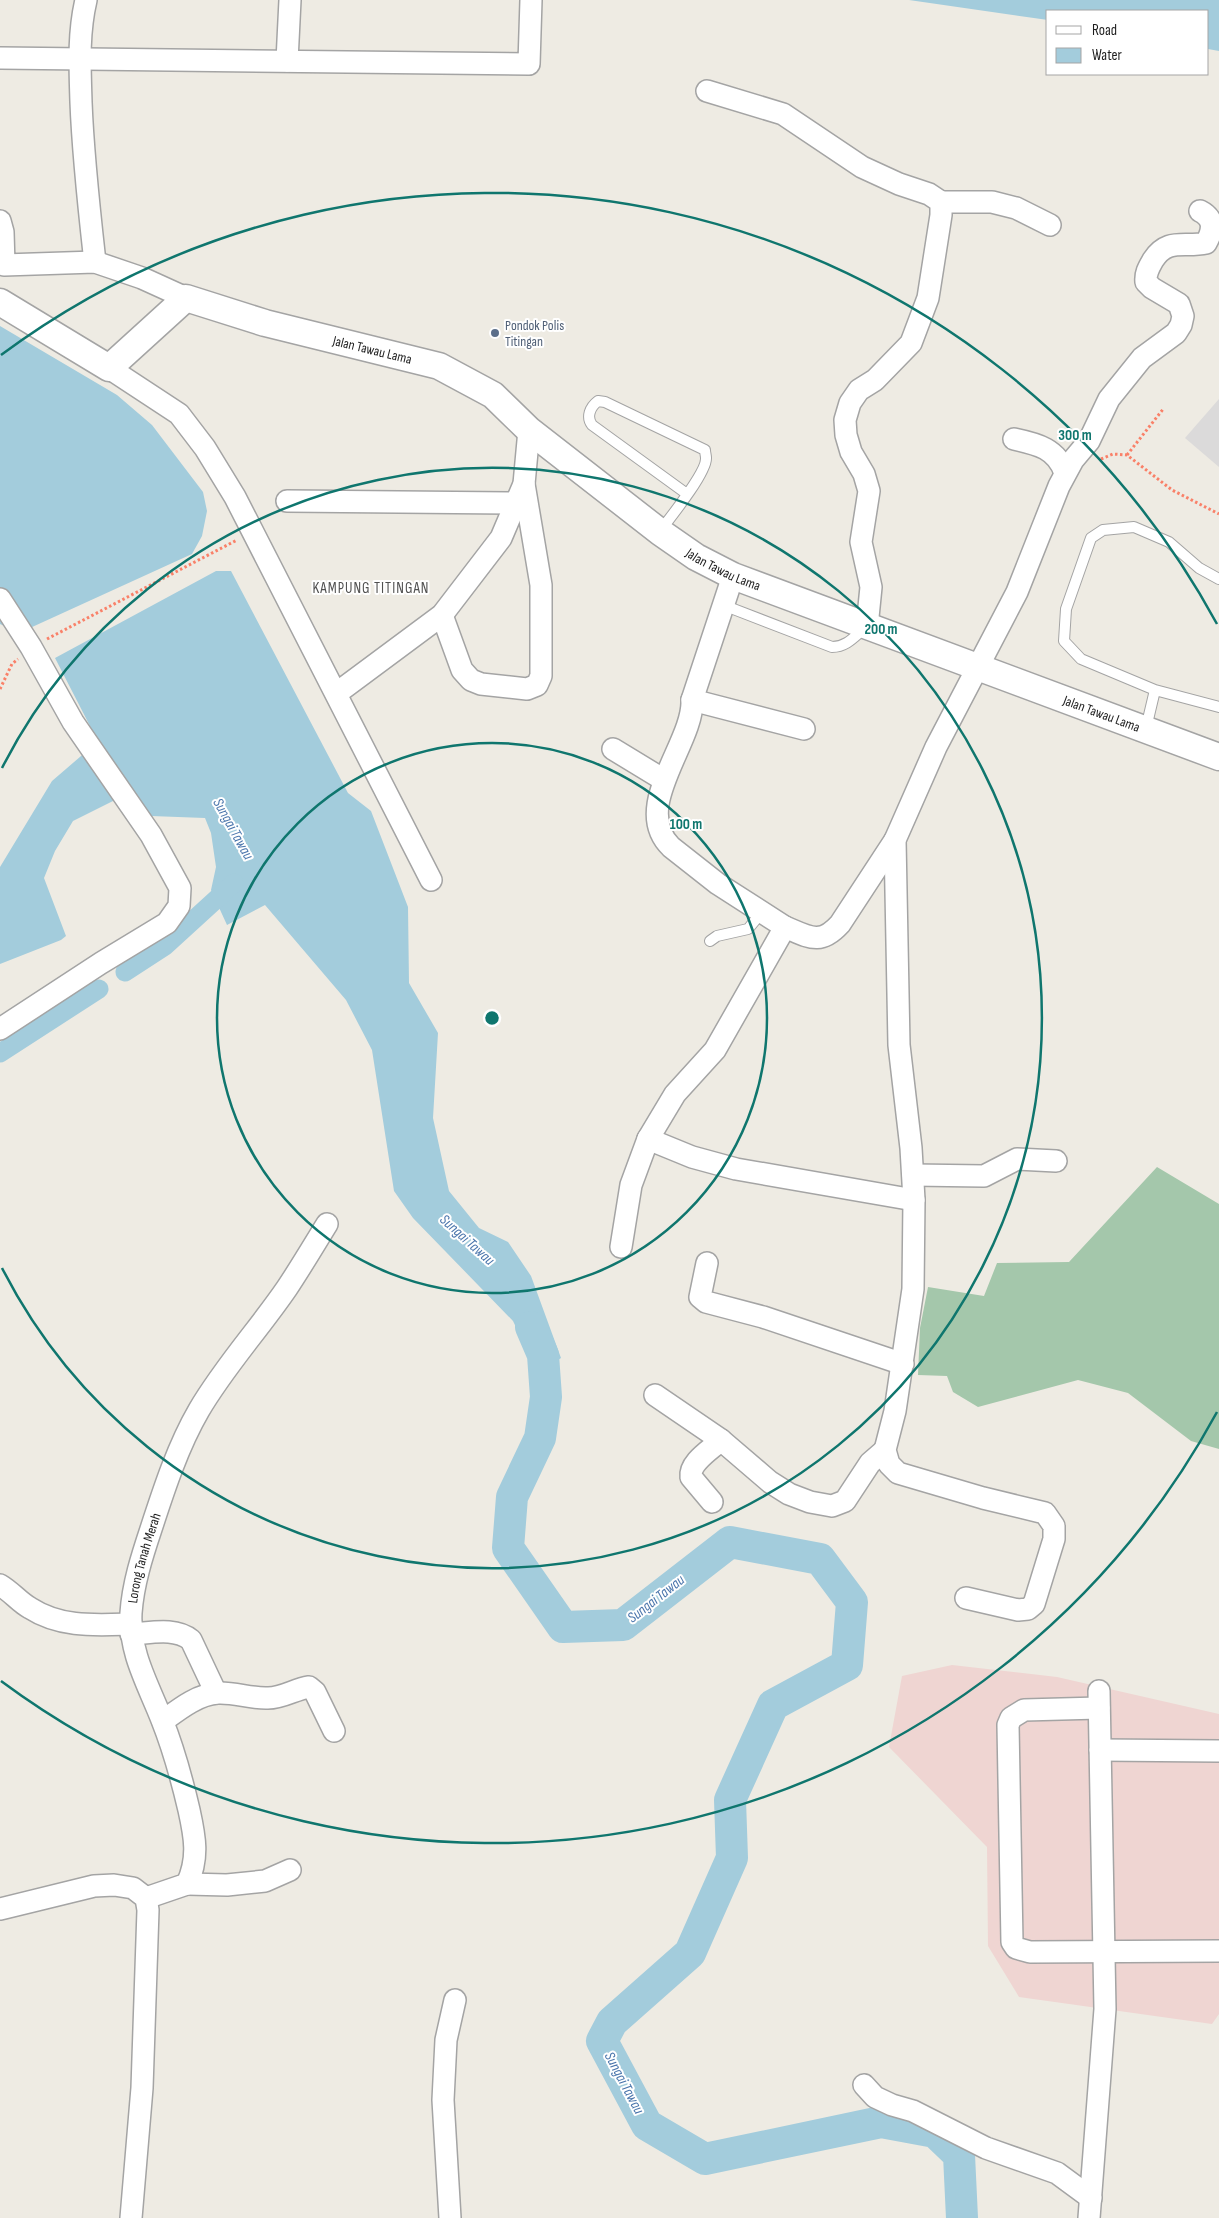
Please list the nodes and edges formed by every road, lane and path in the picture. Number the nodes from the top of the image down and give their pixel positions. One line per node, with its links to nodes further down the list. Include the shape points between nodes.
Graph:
1 (86, 0): 5 (street)
2 (290, 0): 6 (street)
3 (531, 0): 6 (street, via 529,64)
4 (0, 58): 5 (street)
5 (80, 60): 6 (street); 12 (street, via 85,174)
6 (287, 61)
7 (707, 91): 8 (street, via 782,114 862,167)
8 (941, 202): 11 (street, via 992,202 1016,208); 33 (street, via 928,298 911,343 875,380 859,390 850,403 845,420 851,452 864,474 869,491 861,542 871,587)
9 (1200, 211): 21 (street, via 1209,215 1212,224 1211,235 1206,242 1168,246 1159,251 1146,276 1146,282 1152,288 1179,304 1183,316 1181,325 1142,358 1109,399 1089,440)
10 (0, 221): 12 (street, via 4,265)
11 (1050, 225)
12 (95, 262): 13 (street)
13 (186, 298): 15 (street); 17 (street, Jalan Tawau Lama, via 265,323 439,366 493,395)
14 (0, 302): 15 (street)
15 (109, 368): 26 (street, via 179,414 205,448)
16 (1164, 408): 19 (path)
17 (529, 430): 22 (street); 27 (street, Jalan Tawau Lama)
18 (1014, 439): 21 (street, via 1050,451 1061,460)
19 (1127, 455): 20 (path, via 1113,454); 25 (path, via 1172,490)
20 (1096, 461)
21 (1065, 473): 35 (street, via 1017,592)
22 (520, 494): 24 (street); 32 (street, via 501,538); 32 (street, via 542,585 541,676 537,685 527,689 471,680 462,670)
23 (687, 494): 23 (lane, via 592,425 589,415 594,404 605,402 705,450 707,459 704,467); 27 (lane)
24 (287, 501)
25 (1219, 514)
26 (253, 532): 34 (path); 38 (street)
27 (660, 532): 28 (street, Jalan Tawau Lama, via 696,557)
28 (733, 576): 31 (street); 33 (street, Jalan Tawau Lama)
29 (1219, 578): 37 (lane, via 1199,568 1168,542 1134,527 1103,530 1091,538 1066,609 1064,641 1081,659)
30 (0, 599): 34 (street)
31 (723, 605): 33 (lane, via 832,647 847,644); 39 (street)
32 (442, 615): 38 (street)
33 (867, 627): 35 (street, Jalan Tawau Lama)
34 (31, 647): 36 (path, via 12,664); 51 (street, via 73,722 151,836 180,888 179,906 167,923)
35 (979, 666): 42 (street, Jalan Tawau Lama); 46 (street, via 936,747)
36 (0, 689)
37 (1155, 690): 40 (lane); 42 (lane)
38 (337, 693): 47 (street)
39 (692, 700): 41 (street); 45 (street, via 689,722)
40 (1219, 707)
41 (804, 729)
42 (1146, 729): 44 (street, Jalan Tawau Lama)
43 (613, 749): 45 (street)
44 (1219, 757)
45 (664, 780): 48 (street, via 658,821 664,840 718,884)
46 (895, 840): 49 (street, via 831,934 822,939); 54 (street, via 899,1045)
47 (431, 880)
48 (762, 912): 49 (street); 50 (lane, via 748,930 717,936)
49 (785, 927): 52 (street, via 715,1050 675,1094)
50 (710, 941)
51 (0, 1029)
52 (648, 1139): 55 (street, via 692,1158 736,1169); 57 (street, via 631,1185)
53 (1056, 1161): 54 (street, via 1017,1159 984,1176)
54 (913, 1175): 55 (street)
55 (914, 1200): 59 (street, via 913,1289)
56 (327, 1224): 66 (street, Lorong Tanah Merah, via 287,1288 198,1411 158,1507 143,1554 134,1588)
57 (621, 1247)
58 (707, 1263): 59 (street, via 700,1297 706,1302 763,1317)
59 (903, 1364): 62 (street)
60 (655, 1396): 61 (street)
61 (721, 1440): 62 (street, via 789,1494 832,1506 845,1501 870,1463); 63 (street, via 693,1465 690,1472)
62 (885, 1450): 65 (street, via 889,1464 898,1473 1045,1513 1054,1526 1054,1539 1034,1604 1028,1609 1018,1610)
63 (712, 1502)
64 (0, 1585): 66 (street, via 30,1608 58,1621)
65 (966, 1598)
66 (131, 1629): 67 (street, via 184,1634 191,1640); 68 (street, Lorong Tanah Merah, via 139,1667)
67 (216, 1693): 68 (street, via 187,1703); 69 (street, via 267,1699 309,1687 315,1692)
68 (163, 1720): 73 (street, Lorong Tanah Merah, via 182,1776 194,1832 194,1869)
69 (334, 1731)
70 (1100, 1750): 71 (street); 77 (street); 77 (street, via 1099,1700 1024,1710 1011,1718 1008,1725 1011,1936 1016,1948 1030,1952)
71 (1219, 1751)
72 (290, 1870): 73 (street, via 265,1881 226,1885)
73 (186, 1884): 74 (street)
74 (146, 1898): 75 (street, via 133,1888 94,1886); 81 (street, via 142,2088)
75 (0, 1909)
76 (1219, 1950): 77 (street)
77 (1104, 1952): 80 (street, via 1105,2009)
78 (455, 2000): 82 (street, via 446,2040 443,2100)
79 (864, 2085): 80 (street, via 875,2097 913,2111 986,2148 1057,2173)
80 (1090, 2208)
81 (131, 2218)
82 (450, 2218)

